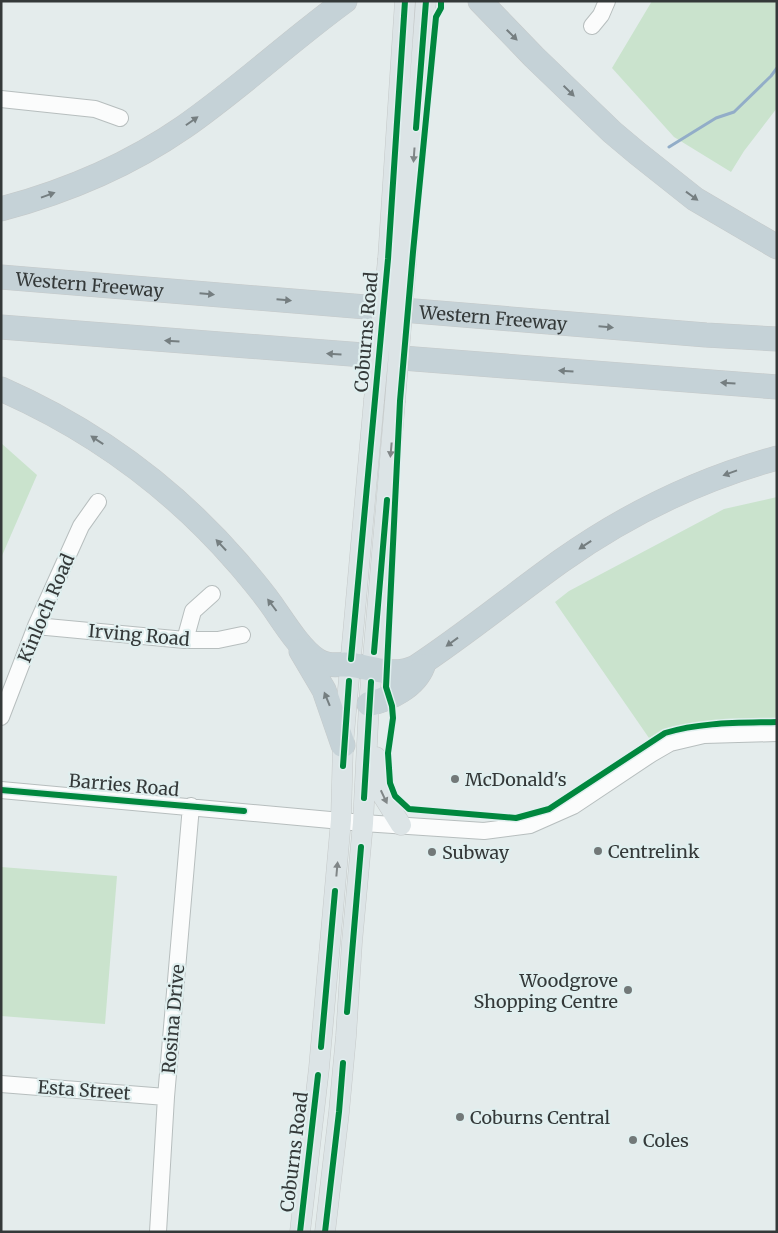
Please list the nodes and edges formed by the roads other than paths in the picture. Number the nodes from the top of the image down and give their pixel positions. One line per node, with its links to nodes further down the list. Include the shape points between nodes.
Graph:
1 (345, 1): 7 (highway)
2 (405, 1): 13 (main road, Coburns Road)
3 (426, 1): 13 (main road, Coburns Road, one-way to 13)
4 (468, 1): 6 (highway)
5 (606, 1): 8 (street)
6 (485, 7): 12 (highway, one-way to 12, via 637,153 695,199)
7 (328, 9): 11 (highway, one-way to 7, via 72,186 166,138 262,69)
8 (592, 26)
9 (1, 99): 10 (street, via 95,109)
10 (120, 118)
11 (1, 210)
12 (777, 248)
13 (397, 261): 27 (main road, Coburns Road, one-way to 27, bridge, via 395,402); 27 (main road, Coburns Road, bridge, via 374,400)
14 (1, 277): 16 (highway, Western Freeway, one-way to 16)
15 (1, 328): 17 (highway, one-way to 15)
16 (777, 339)
17 (777, 387)
18 (1, 389): 23 (highway, one-way to 18, via 238,563 190,512 94,438 52,413)
19 (777, 458): 26 (highway, one-way to 26, via 691,488 620,523 561,561)
20 (98, 502): 22 (street, Kinloch Road, via 82,526)
21 (212, 594): 25 (street, via 194,611)
22 (36, 626): 25 (street, Irving Road); 29 (street, Kinloch Road)
23 (289, 630): 27 (highway, via 317,660 332,666); 32 (highway, one-way to 23, via 324,690)
24 (242, 635): 25 (street, Irving Road, via 218,640)
25 (185, 640)
26 (425, 662): 27 (highway, via 402,672); 28 (highway, via 419,676 406,687)
27 (362, 667): 28 (main road, Coburns Road); 32 (main road, Coburns Road)
28 (369, 704): 31 (main road, Coburns Road)
29 (1, 717)
30 (777, 733): 37 (street, Barries Road, via 704,735 670,743 572,806 530,825 484,831)
31 (367, 735): 36 (main road, Coburns Road); 37 (main road, one-way to 37, via 376,752 383,796)
32 (343, 745): 35 (main road, Coburns Road)
33 (1, 790): 34 (street, Barries Road)
34 (191, 806): 35 (street, Barries Road); 41 (street, Rosina Drive)
35 (341, 820): 36 (street, Barries Road); 38 (main road, Coburns Road, one-way to 35)
36 (363, 823): 37 (street, Barries Road); 39 (main road, Coburns Road)
37 (401, 825)
38 (322, 1036): 39 (main road); 43 (main road, Coburns Road)
39 (345, 1041): 44 (main road, Coburns Road)
40 (1, 1084): 41 (street, Esta Street)
41 (166, 1097): 42 (street, Rosina Drive)
42 (158, 1232)
43 (300, 1232)
44 (325, 1232)

